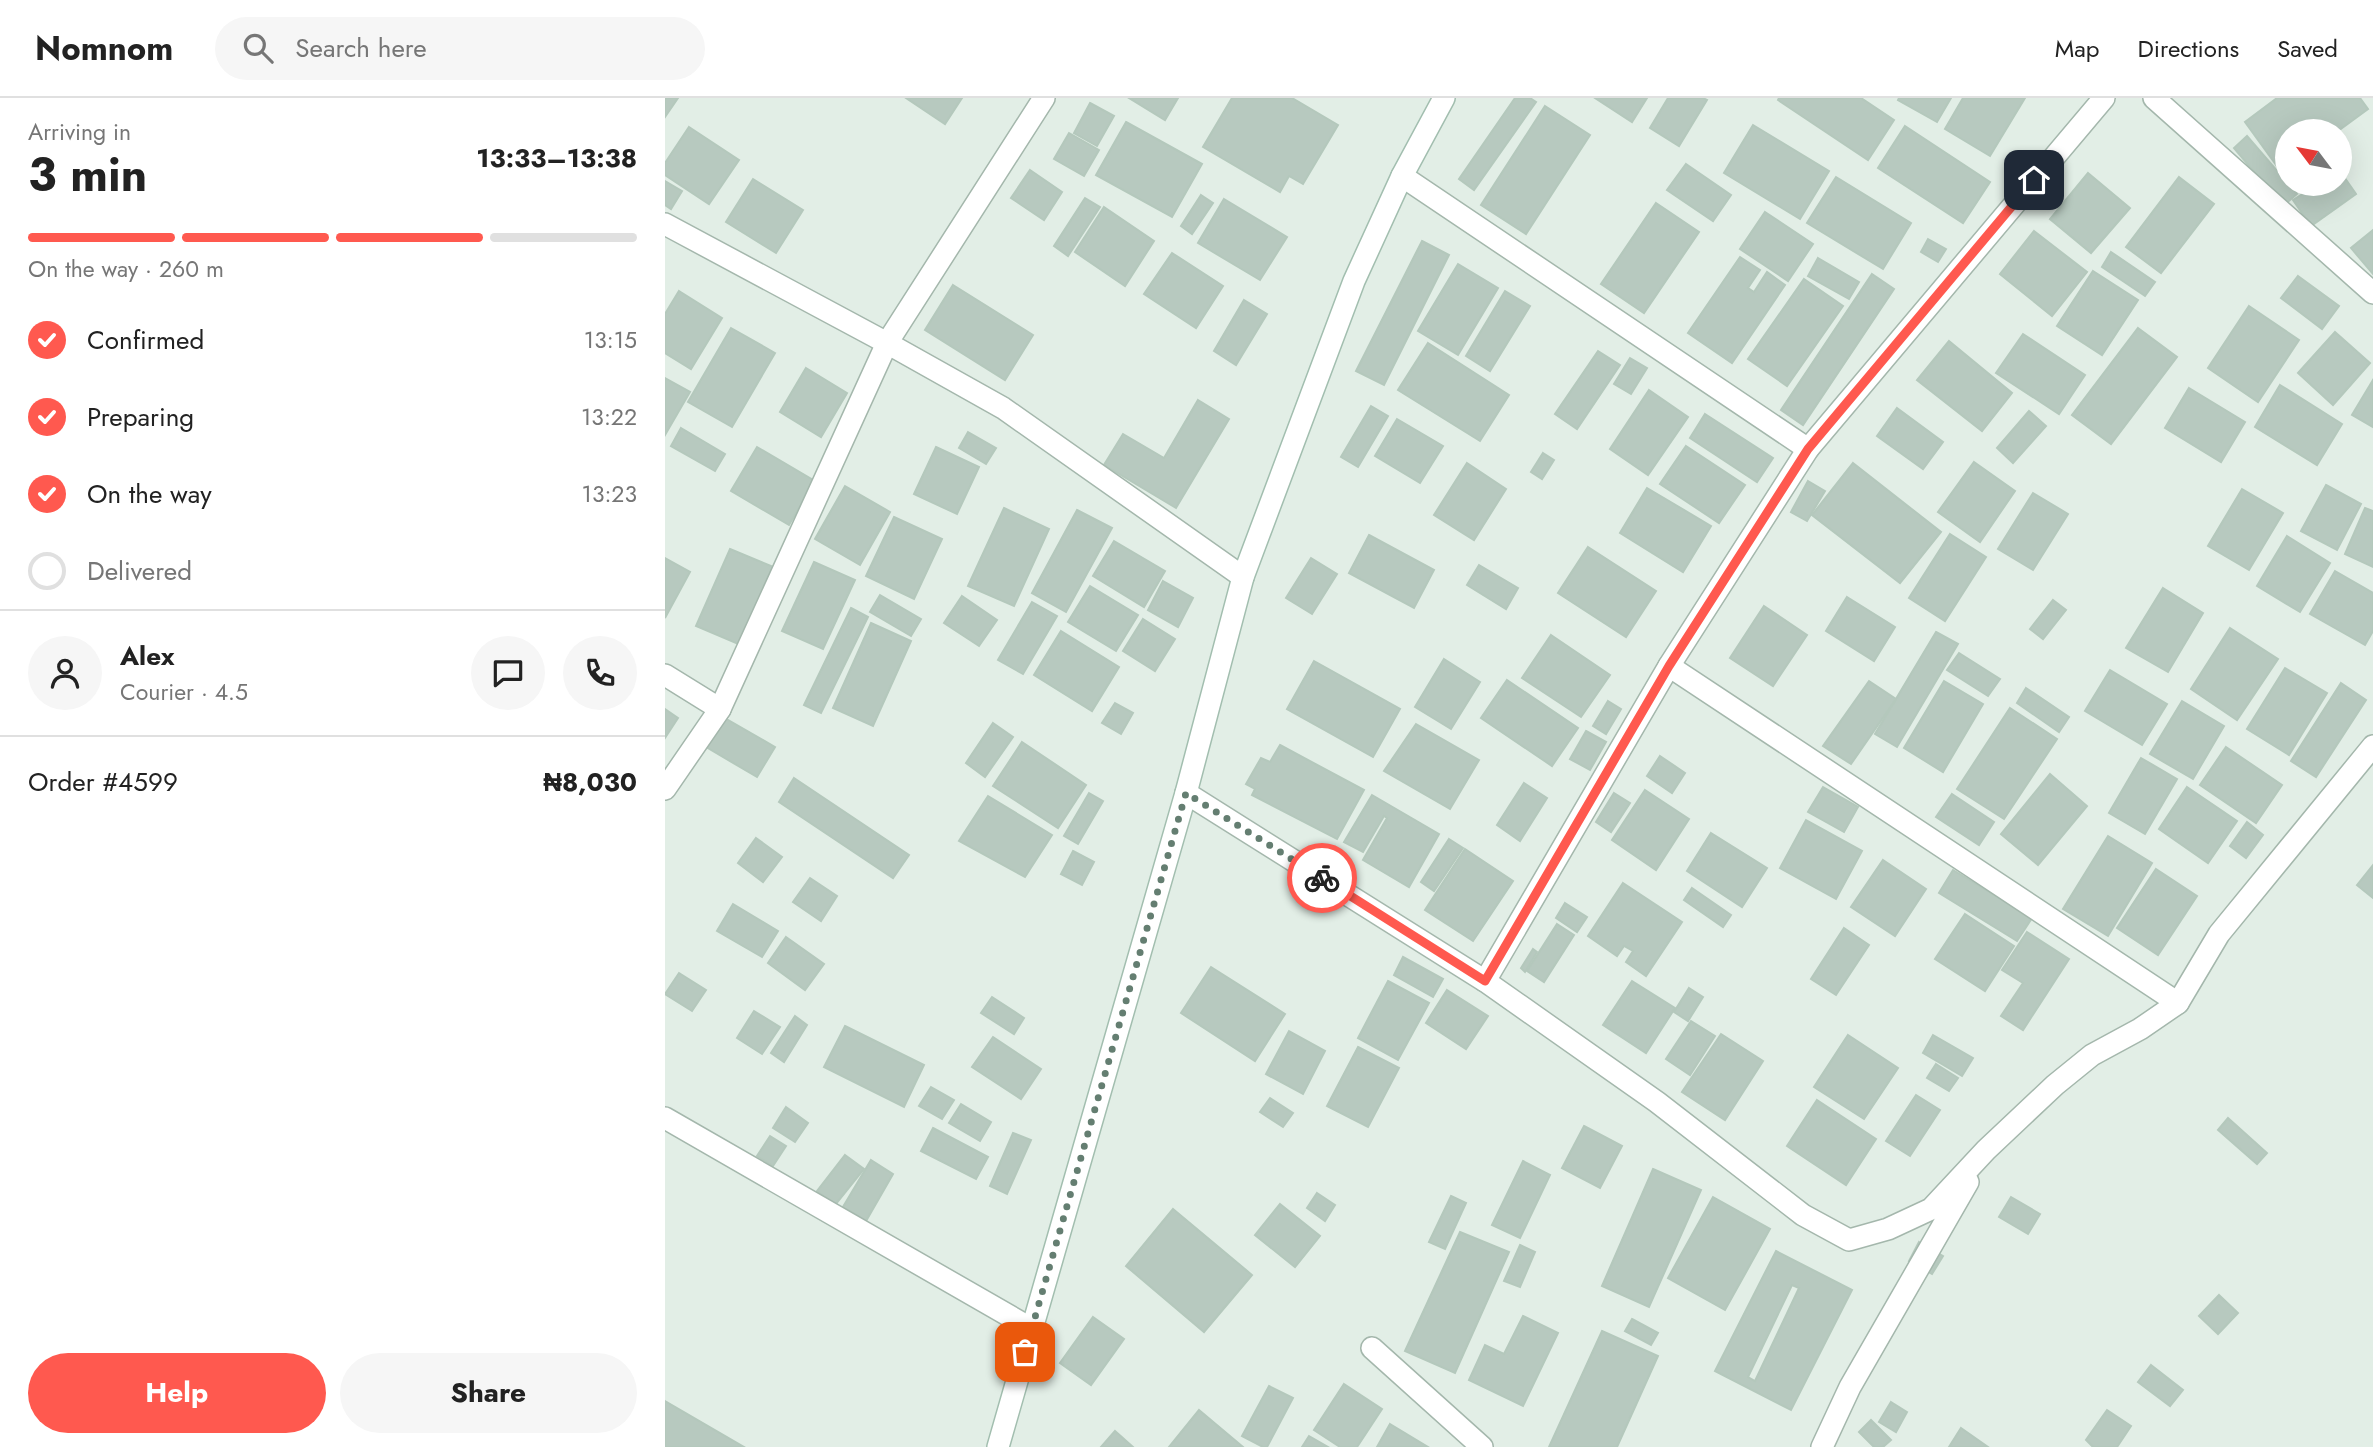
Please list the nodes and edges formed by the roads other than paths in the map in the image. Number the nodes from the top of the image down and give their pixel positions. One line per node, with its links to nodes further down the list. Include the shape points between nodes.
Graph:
1 (1044, 98): 8 (street)
2 (1444, 98): 5 (street)
3 (2104, 98): 9 (street)
4 (2154, 98): 7 (street)
5 (1402, 176): 9 (street); 10 (street, via 1354,281)
6 (665, 224): 8 (street)
7 (2373, 293)
8 (887, 343): 10 (street, via 1003,408); 13 (street)
9 (1808, 449): 11 (street)
10 (1243, 577): 16 (street)
11 (1669, 666): 17 (street); 18 (street)
12 (665, 675): 13 (street)
13 (720, 709): 15 (street)
14 (2373, 746): 18 (street, via 2219,934)
15 (665, 789)
16 (1186, 793): 17 (street); 21 (street)
17 (1485, 981): 20 (street, via 1657,1102 1803,1215 1849,1240 1888,1229 1931,1209)
18 (2178, 1003): 20 (street, via 2092,1055)
19 (665, 1118): 21 (street)
20 (1986, 1150): 25 (street, via 1850,1387)
21 (1032, 1329): 23 (street)
22 (1372, 1348): 24 (street)
23 (998, 1447)
24 (1482, 1447)
25 (1822, 1447)

